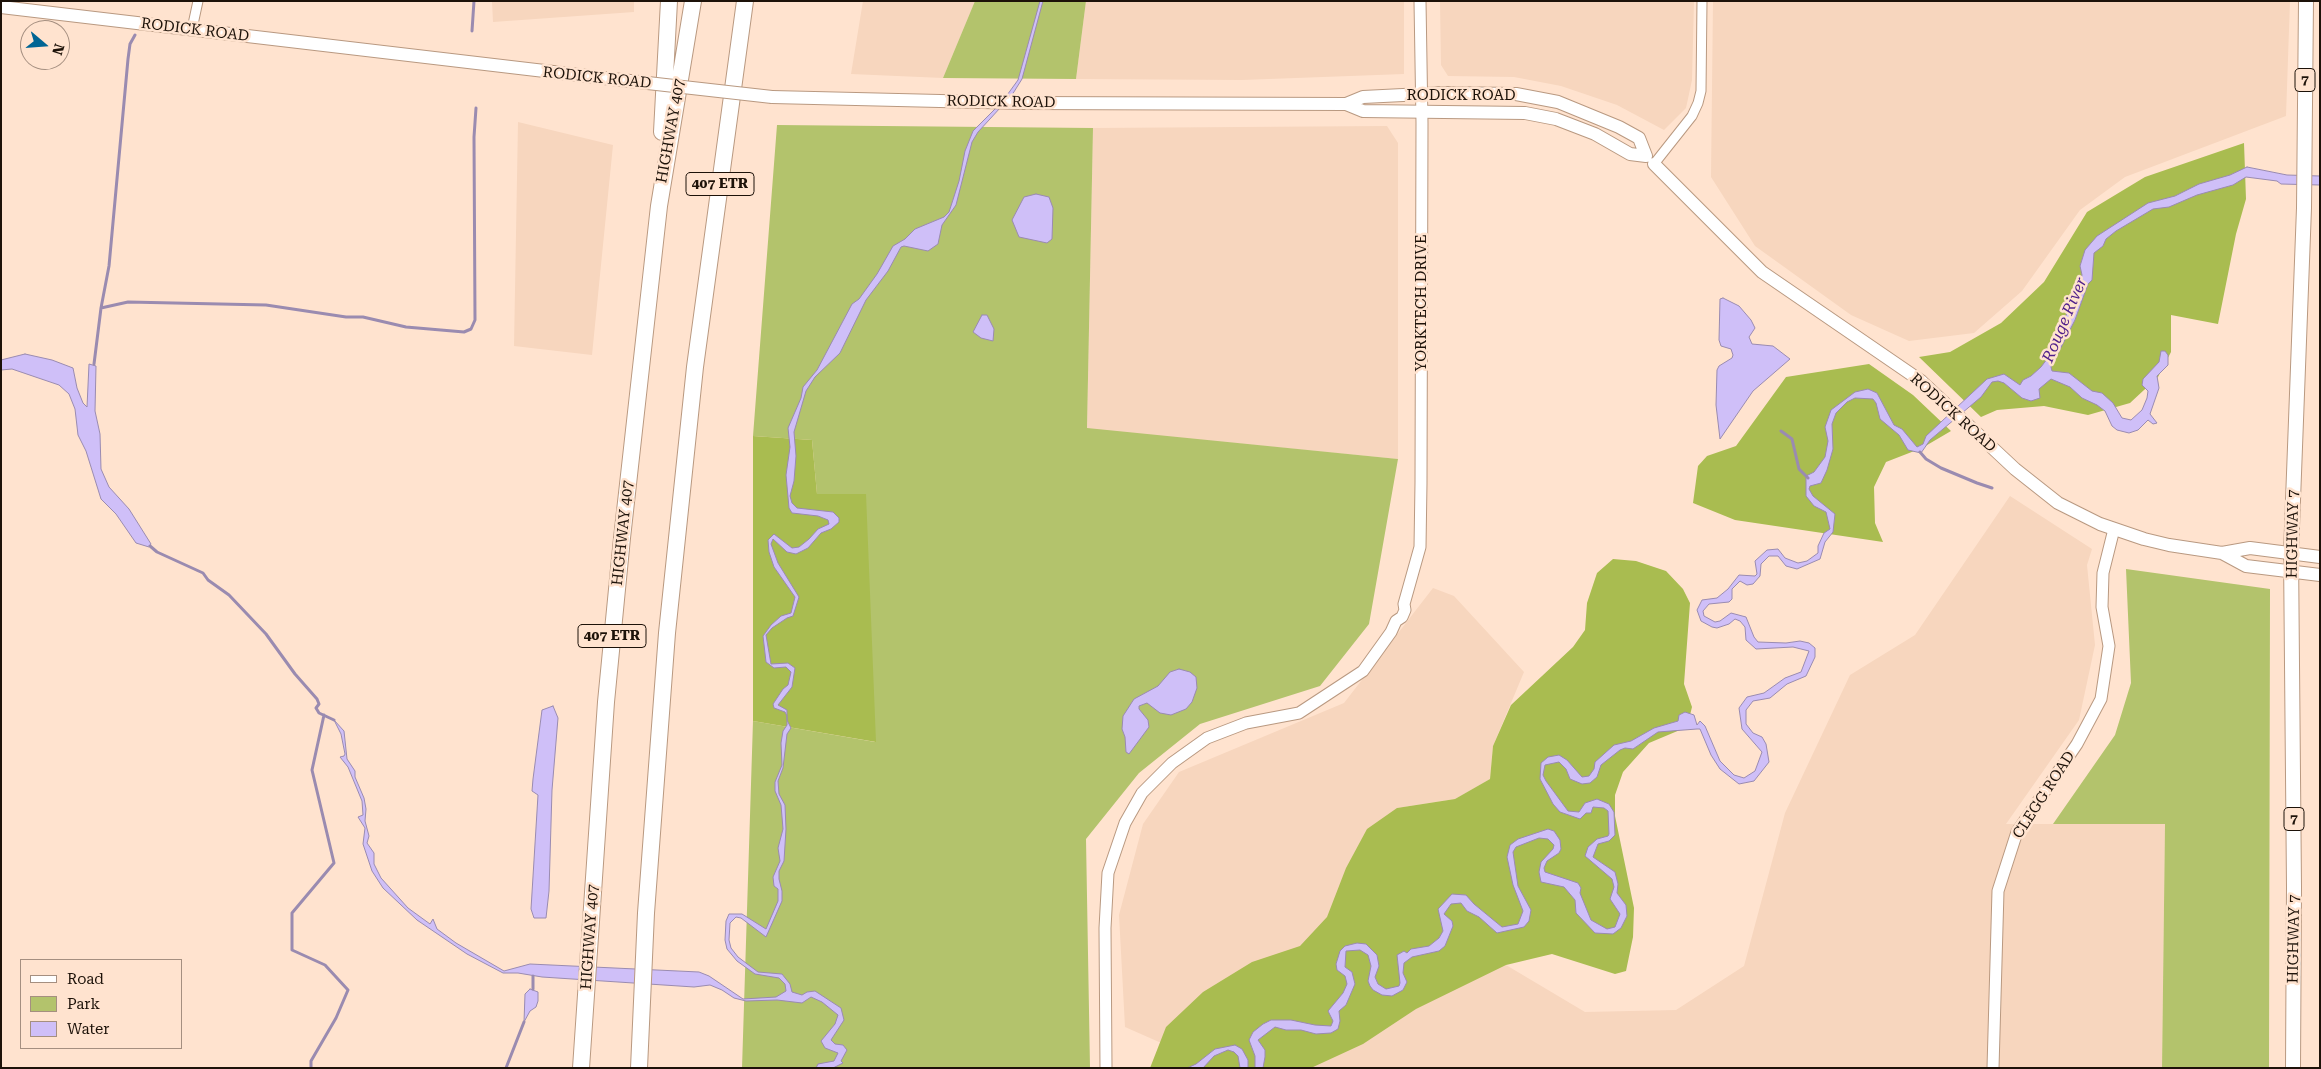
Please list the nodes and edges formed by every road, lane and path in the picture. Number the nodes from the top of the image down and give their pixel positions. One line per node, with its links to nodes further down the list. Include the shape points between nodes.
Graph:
1 (198, 1): 9 (street)
2 (669, 1): 14 (highway)
3 (693, 1): 14 (highway, HIGHWAY 407 / 407 ETR)
4 (745, 1): 22 (highway, 407 ETR, via 695,367 666,633 646,913)
5 (1420, 1): 10 (street, YORKTECH DRIVE)
6 (1702, 1): 13 (street, via 1701,91 1698,103 1692,116)
7 (2306, 1): 17 (main road, HIGHWAY 7 / 7, via 2304,208)
8 (1, 7): 9 (main road, RODICK ROAD)
9 (192, 29): 11 (main road, RODICK ROAD, bridge, via 772,97 1024,103)
10 (1420, 95): 11 (main road, RODICK ROAD, via 1364,97); 12 (street, YORKTECH DRIVE); 13 (main road, RODICK ROAD, via 1516,94 1558,102 1640,138)
11 (1346, 104): 12 (main road, RODICK ROAD, via 1363,110)
12 (1420, 110): 13 (main road, RODICK ROAD, via 1525,113 1556,119); 23 (street, YORKTECH DRIVE, via 1420,547 1404,604 1398,606 1391,632 1363,671 1299,713 1246,723 1207,738 1172,763 1142,794 1125,823 1108,873 1104,928)
13 (1650, 160): 15 (main road, RODICK ROAD, via 1762,272 1934,391 2007,461 2058,503 2080,516)
14 (659, 206): 21 (highway, HIGHWAY 407 / 407 ETR, via 606,702)
15 (2114, 528): 16 (main road, RODICK ROAD, via 2144,539); 24 (street, CLEGG ROAD, via 2103,573 2102,607 2109,646 2101,699 2077,744 2017,832 1998,891)
16 (2222, 553): 17 (main road, RODICK ROAD, via 2250,548); 19 (main road, RODICK ROAD, via 2246,566)
17 (2291, 554): 18 (main road, RODICK ROAD); 19 (main road, HIGHWAY 7 / 7)
18 (2320, 557)
19 (2292, 571): 20 (main road, RODICK ROAD); 25 (main road, HIGHWAY 7 / 7)
20 (2320, 575)
21 (581, 1068)
22 (639, 1068)
23 (1106, 1068)
24 (1993, 1068)
25 (2293, 1068)

